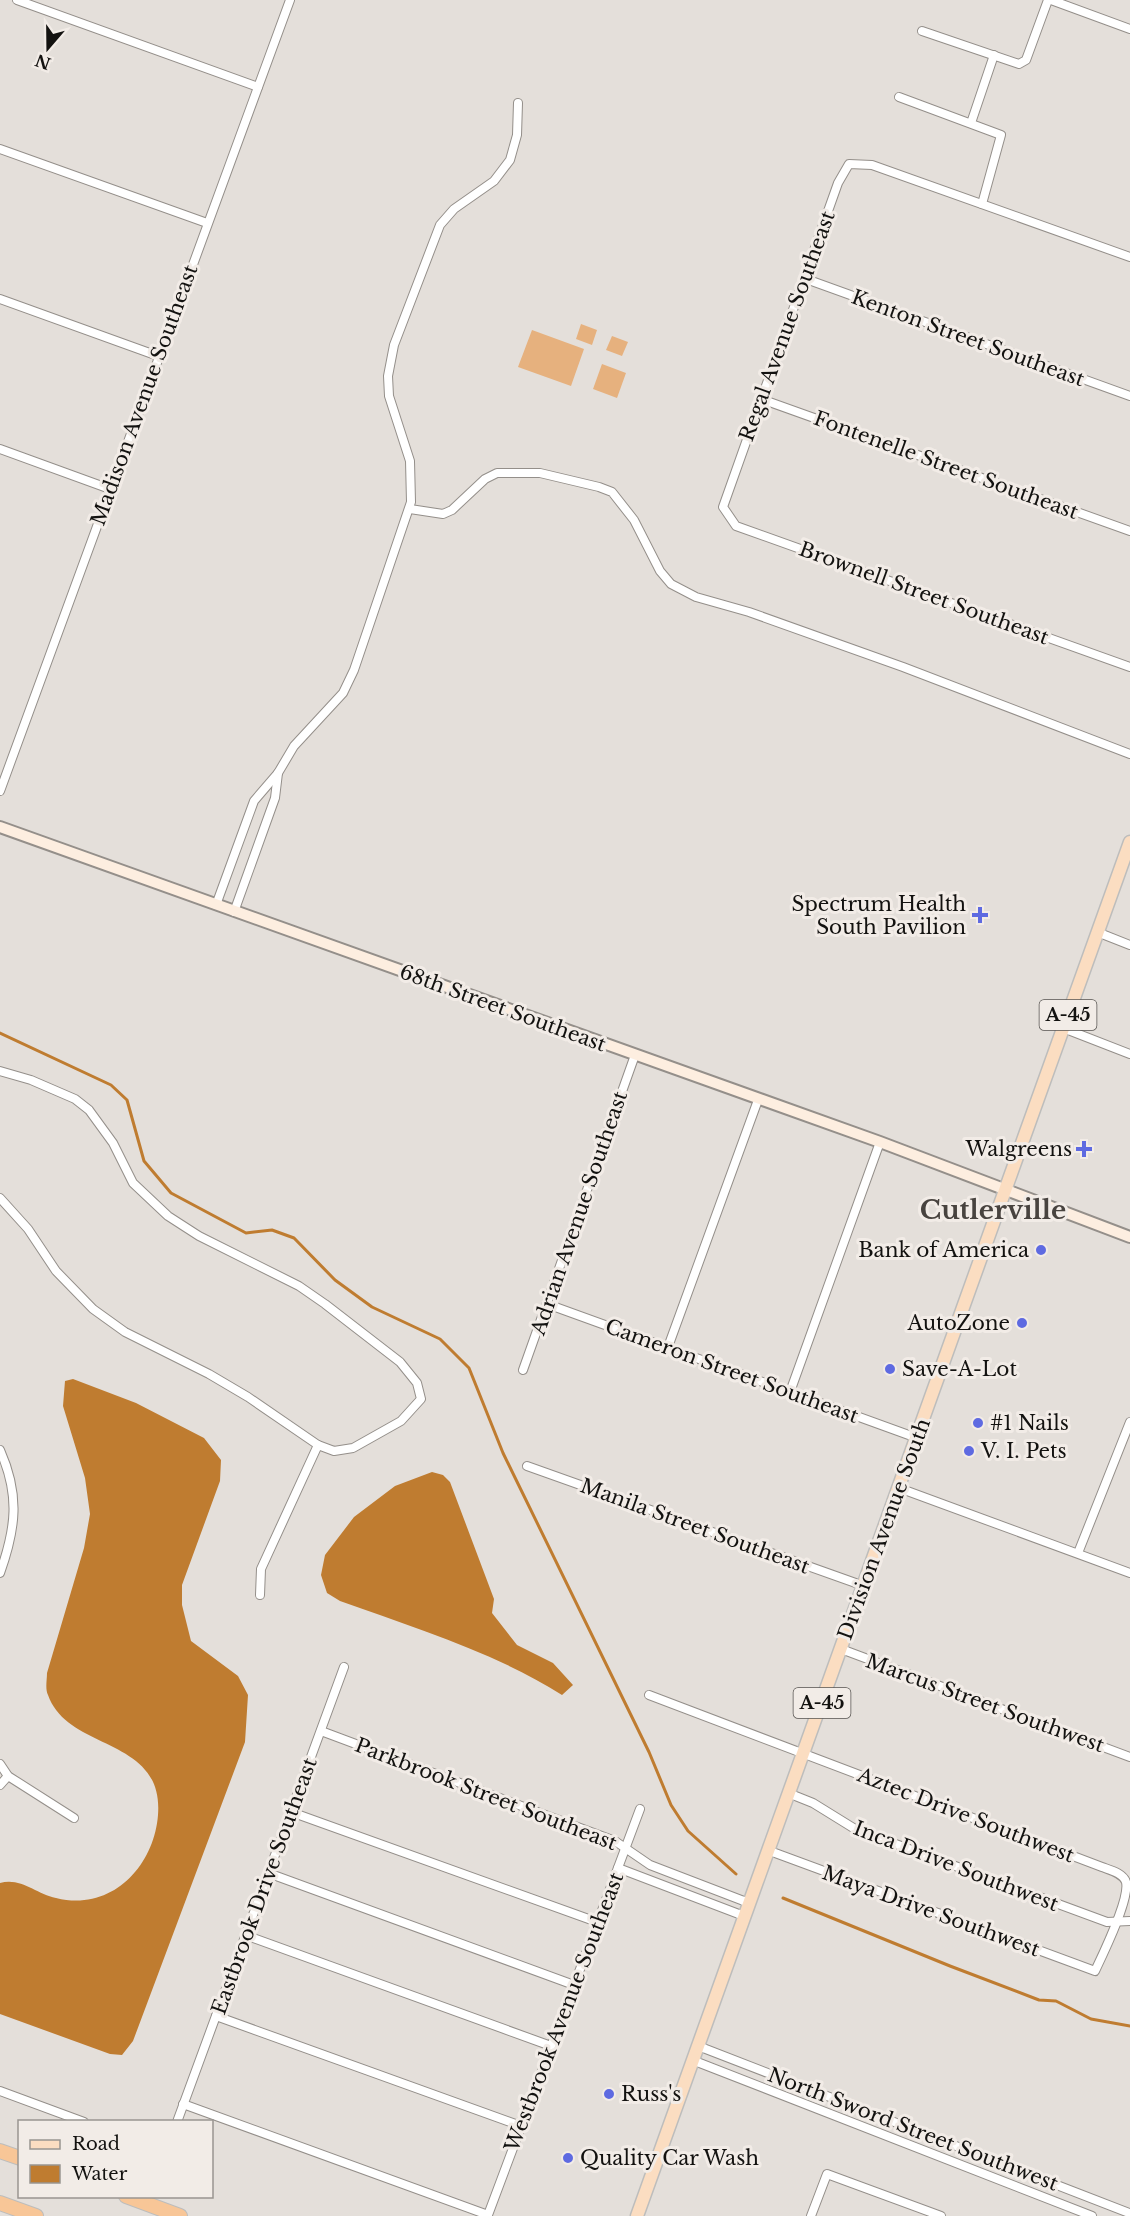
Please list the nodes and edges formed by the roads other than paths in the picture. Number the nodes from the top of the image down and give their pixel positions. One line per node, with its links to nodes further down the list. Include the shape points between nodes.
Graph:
1 (17, 0): 7 (street)
2 (290, 0): 7 (street, Madison Avenue Southeast)
3 (1049, 0): 4 (street); 6 (street, via 1026,60 1019,64)
4 (1130, 29)
5 (922, 31): 6 (street)
6 (994, 54): 10 (street)
7 (258, 87): 13 (street, Madison Avenue Southeast)
8 (899, 97): 10 (street)
9 (518, 104): 22 (street, via 517,135 510,160 494,181 454,209 440,225 391,354 389,396 410,461)
10 (971, 123): 12 (street, via 1001,135)
11 (0, 149): 13 (street)
12 (982, 204): 14 (street); 15 (street, Regal Avenue Southeast, via 872,165 849,164 843,170)
13 (207, 223): 17 (street, Madison Avenue Southeast)
14 (1130, 257)
15 (806, 279): 18 (street, Kenton Street Southeast); 19 (street, Regal Avenue Southeast)
16 (0, 298): 17 (street)
17 (158, 356): 21 (street, Madison Avenue Southeast)
18 (1130, 396)
19 (761, 399): 23 (street, Regal Avenue Southeast, via 725,497); 24 (street, Fontenelle Street Southeast)
20 (0, 449): 21 (street)
21 (110, 489): 28 (street, Madison Avenue Southeast)
22 (410, 509): 26 (street, via 442,514 452,510 497,473 540,473 599,487 612,492 634,520 660,571 672,584 696,597 903,666); 27 (street, via 348,685 294,746)
23 (724, 512): 25 (street, Brownell Street Southeast, via 736,526)
24 (1130, 531)
25 (1130, 667)
26 (1130, 754)
27 (278, 773): 31 (street, via 254,801); 32 (street, via 275,798)
28 (0, 791)
29 (0, 827): 31 (main road, 68th Street Southeast)
30 (1130, 842): 33 (main road, Division Avenue South / A-45)
31 (216, 905): 32 (main road, 68th Street Southeast)
32 (234, 912): 37 (main road, 68th Street Southeast)
33 (1097, 932): 34 (street); 35 (main road, Division Avenue South / A-45)
34 (1130, 945)
35 (1063, 1028): 36 (street); 41 (main road, Division Avenue South / A-45)
36 (1130, 1054)
37 (635, 1055): 39 (main road, 68th Street Southeast); 44 (street, Adrian Avenue Southeast)
38 (0, 1071): 50 (street, via 75,1099 89,1110 113,1143 134,1183 168,1216 199,1236 299,1286 400,1362 417,1383 421,1399 401,1421 353,1448 340,1451)
39 (758, 1100): 40 (main road, 68th Street Southeast); 45 (street)
40 (880, 1142): 41 (main road, 68th Street Southeast); 47 (street)
41 (1007, 1190): 43 (main road, 68th Street Southeast); 49 (main road, Division Avenue South / A-45)
42 (0, 1198): 50 (street, via 28,1228 56,1271 93,1309 125,1332 248,1397)
43 (1130, 1238)
44 (547, 1304): 45 (street, Cameron Street Southeast); 46 (street, Adrian Avenue Southeast)
45 (668, 1347): 47 (street, Cameron Street Southeast)
46 (523, 1370)
47 (790, 1392): 49 (street, Cameron Street Southeast)
48 (1130, 1422): 54 (street)
49 (917, 1438): 53 (main road, Division Avenue South / A-45)
50 (318, 1445): 58 (street, via 261,1569)
51 (0, 1450): 55 (street, via 16,1510)
52 (527, 1466): 57 (street, Manila Street Southeast)
53 (899, 1488): 54 (street); 57 (main road, Division Avenue South / A-45)
54 (1078, 1553): 56 (street)
55 (0, 1573)
56 (1130, 1573)
57 (864, 1586): 59 (main road, Division Avenue South / A-45)
58 (260, 1595)
59 (841, 1649): 63 (main road, Division Avenue South / A-45); 64 (street, Marcus Street Southwest)
60 (344, 1667): 62 (street, Eastbrook Drive Southeast)
61 (650, 1695): 63 (street, Aztec Drive Southwest)
62 (321, 1731): 70 (street, Eastbrook Drive Southeast); 72 (street, Parkbrook Street Southeast)
63 (803, 1753): 68 (main road, Division Avenue South / A-45); 80 (street, Aztec Drive Southwest, via 1122,1876 1126,1893)
64 (1130, 1757)
65 (0, 1764): 66 (street)
66 (8, 1776): 67 (street); 71 (street)
67 (0, 1785)
68 (788, 1793): 73 (main road, Division Avenue South / A-45); 80 (street, Inca Drive Southwest, via 813,1803 855,1829)
69 (640, 1809): 72 (street, Westbrook Avenue Southeast)
70 (291, 1812): 75 (street, Eastbrook Drive Southeast); 79 (street)
71 (74, 1818)
72 (626, 1848): 74 (street, Westbrook Avenue Southeast); 76 (street, Parkbrook Street Southeast, via 650,1865)
73 (767, 1850): 76 (main road, Division Avenue South / A-45); 80 (street, Maya Drive Southwest, via 1095,1971)
74 (618, 1868): 77 (street); 79 (street, Westbrook Avenue Southeast)
75 (268, 1873): 81 (street, Eastbrook Drive Southeast); 82 (street)
76 (749, 1903): 77 (main road, Division Avenue South / A-45)
77 (744, 1916): 85 (main road, Division Avenue South / A-45)
78 (1130, 1921): 80 (street, Inca Drive Southwest)
79 (597, 1922): 82 (street, Westbrook Avenue Southeast)
80 (1115, 1923)
81 (246, 1935): 83 (street, Eastbrook Drive Southeast); 84 (street)
82 (574, 1985): 84 (street, Westbrook Avenue Southeast)
83 (216, 2016): 88 (street, Eastbrook Drive Southeast); 91 (street)
84 (551, 2046): 91 (street, Westbrook Avenue Southeast)
85 (698, 2046): 86 (main road, Division Avenue South / A-45); 96 (street, North Sword Street Southwest)
86 (692, 2060): 100 (main road, Division Avenue South / A-45); 103 (street, North Sword Street Southwest)
87 (0, 2091): 89 (street)
88 (183, 2104): 90 (street, Eastbrook Drive Southeast); 97 (street)
89 (81, 2120)
90 (177, 2120)
91 (521, 2127): 97 (street, Westbrook Avenue Southeast)
92 (0, 2151): 93 (highway)
93 (18, 2157)
94 (131, 2198): 99 (highway)
95 (0, 2203): 98 (highway)
96 (1129, 2214)
97 (488, 2215)
98 (36, 2216)
99 (180, 2216)
100 (638, 2216)
101 (811, 2216): 102 (street, via 827,2174)
102 (941, 2216)
103 (1092, 2216)

